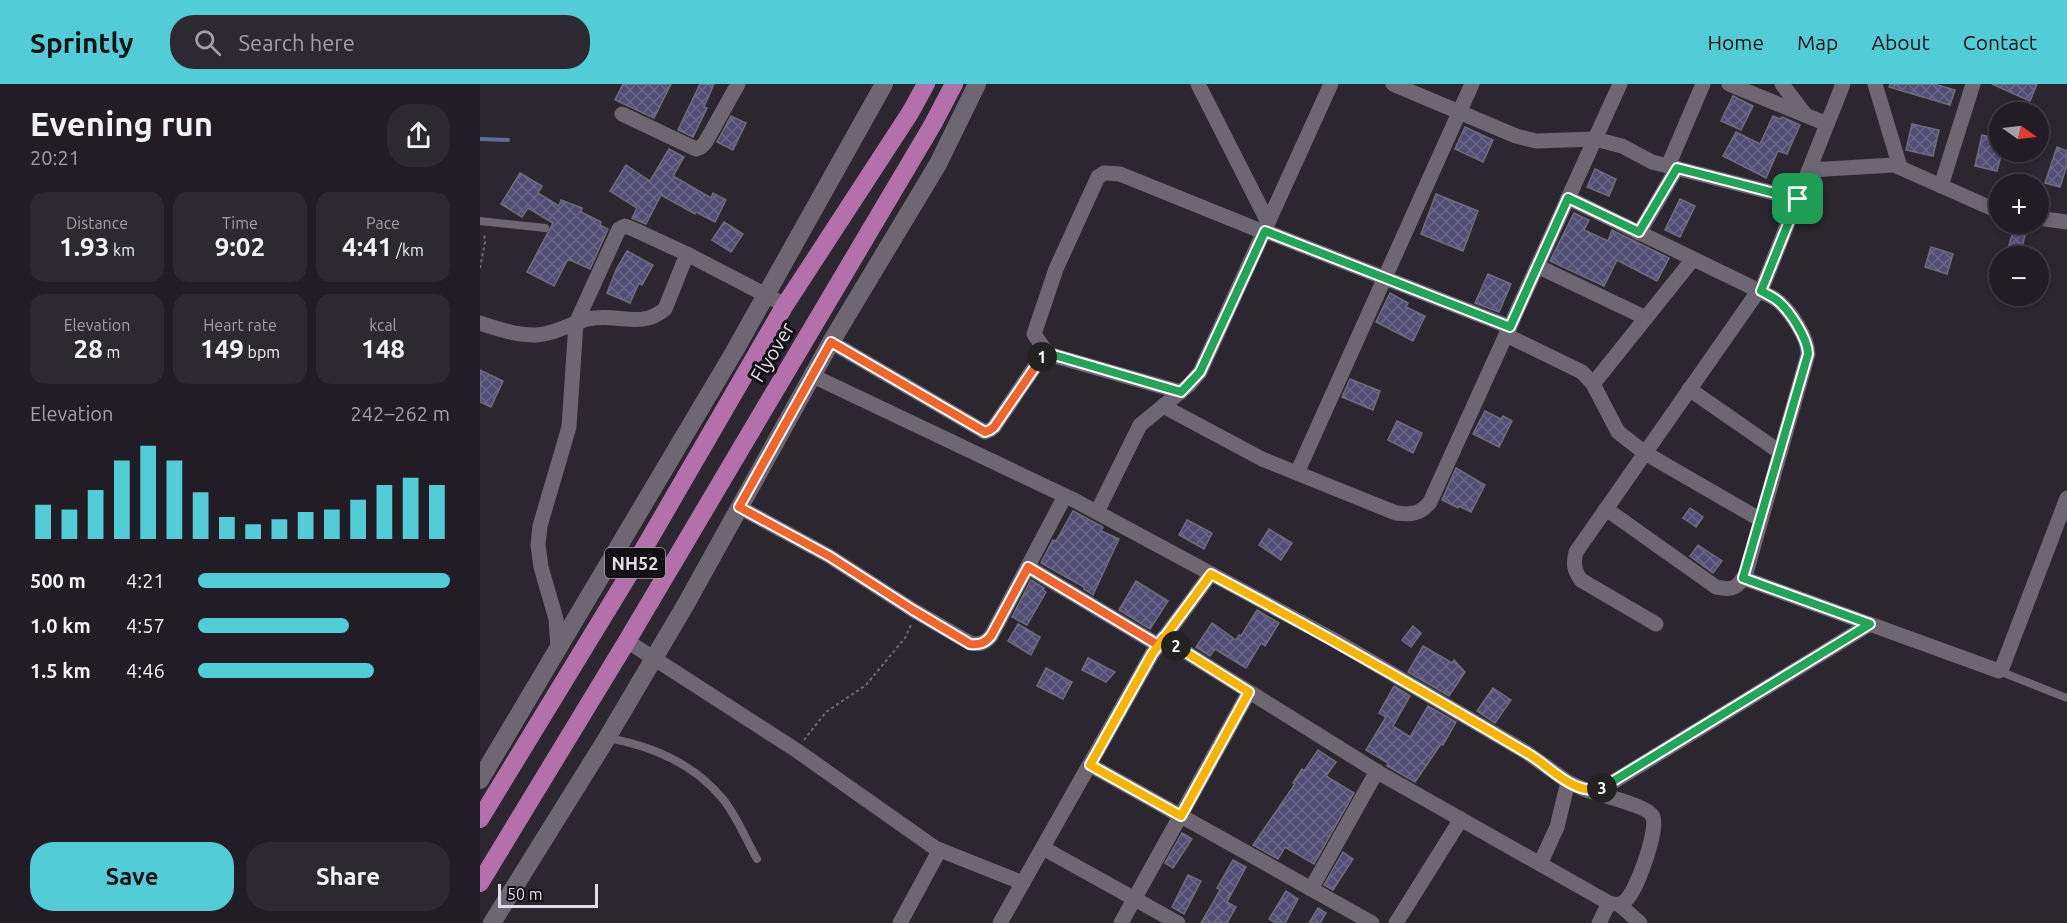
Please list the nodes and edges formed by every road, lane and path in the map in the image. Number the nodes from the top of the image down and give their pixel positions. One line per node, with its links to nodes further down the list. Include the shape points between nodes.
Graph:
1 (738, 84): 18 (street, via 705,143 696,149)
2 (884, 84): 41 (main road)
3 (926, 84): 42 (highway, Flyover / NH52)
4 (954, 84): 69 (highway, Flyover / NH52)
5 (977, 84): 47 (main road, via 938,164)
6 (1198, 84): 32 (street)
7 (1331, 84): 32 (street)
8 (1394, 84): 17 (street)
9 (1472, 84): 17 (street)
10 (1620, 84): 21 (street)
11 (1703, 84): 22 (street)
12 (1729, 84): 19 (street)
13 (1782, 84): 19 (street)
14 (1843, 84): 20 (street)
15 (1875, 84): 23 (street)
16 (1973, 84): 25 (street)
17 (1460, 112): 21 (street, via 1536,141); 39 (street)
18 (622, 114)
19 (1805, 115): 20 (street)
20 (1827, 124): 24 (street)
21 (1595, 139): 22 (street); 26 (street)
22 (1673, 167): 27 (street); 34 (street)
23 (1900, 167): 24 (street, via 1886,164); 25 (street)
24 (1809, 170): 27 (street)
25 (1941, 186): 28 (street)
26 (1568, 198): 34 (street); 37 (street)
27 (1798, 199): 40 (street)
28 (1989, 207)
29 (2049, 220): 31 (street)
30 (481, 221): 33 (lane); 38 (path, via 485,242)
31 (2067, 222)
32 (1267, 226): 39 (street); 48 (street, via 1256,229 1120,174 1104,173 1086,200 1042,307 1034,334); 52 (street, via 1200,372)
33 (545, 228)
34 (1639, 232): 36 (street)
35 (687, 254): 41 (street); 45 (street, via 665,309 657,316 644,320 608,317); 45 (street, via 622,227)
36 (1693, 259): 40 (street); 43 (street)
37 (1537, 266): 43 (street); 46 (street)
38 (480, 268)
39 (1385, 278): 46 (street); 56 (street)
40 (1760, 291): 51 (street); 54 (street, via 1782,305 1808,345)
41 (766, 294): 42 (street); 71 (main road)
42 (785, 305): 84 (highway, NH52, via 628,576)
43 (1646, 318): 50 (street)
44 (480, 323): 45 (street, via 503,331 539,335)
45 (576, 323): 71 (street, via 569,426 538,545 556,619)
46 (1508, 331): 50 (street, via 1582,372); 56 (street, via 1424,509 1396,513)
47 (831, 342): 48 (street, via 985,432 994,427 1040,359); 49 (main road)
48 (1048, 354): 52 (street)
49 (813, 376): 57 (street); 59 (main road)
50 (1593, 384): 55 (street, via 1618,432)
51 (1689, 389): 54 (street); 55 (street)
52 (1181, 392): 53 (street)
53 (1163, 406): 56 (street, via 1256,457); 61 (street, via 1135,433)
54 (1780, 452): 62 (street)
55 (1645, 453): 60 (street); 62 (street)
56 (1297, 473)
57 (1065, 496): 61 (street); 63 (street)
58 (2067, 498): 73 (street)
59 (739, 507): 66 (street, via 829,556); 72 (main road)
60 (1606, 508): 65 (street, via 1716,587 1735,588); 67 (street, via 1576,552 1575,571 1581,580)
61 (1096, 512): 64 (street)
62 (1761, 520): 65 (street)
63 (1028, 567): 66 (street, via 985,643 970,644); 70 (street)
64 (1211, 574): 70 (street); 81 (street, via 1532,755)
65 (1743, 578): 68 (street)
66 (913, 610): 77 (path, via 905,638 881,668 866,684 826,712)
67 (1656, 624)
68 (1870, 624): 73 (street); 82 (street, via 1603,788)
69 (627, 641): 72 (street); 90 (highway, NH52)
70 (1160, 641): 74 (street); 78 (street)
71 (558, 648): 80 (main road)
72 (653, 657): 76 (main road); 77 (street)
73 (1999, 671): 75 (lane)
74 (1249, 692): 79 (street); 83 (street)
75 (2067, 698)
76 (607, 738): 88 (lane, via 638,743 703,777 724,800); 95 (main road)
77 (796, 750): 87 (street)
78 (1090, 765): 83 (street); 86 (street)
79 (1377, 771): 85 (street); 92 (street)
80 (480, 780)
81 (1568, 782): 82 (street); 89 (street, via 1557,826)
82 (1586, 790): 94 (street, via 1646,809 1653,817 1654,831 1643,867 1626,902)
83 (1181, 816): 92 (street); 93 (street)
84 (480, 819)
85 (1461, 819): 89 (street); 101 (street)
86 (1042, 848): 91 (street); 93 (street)
87 (939, 851): 91 (street); 96 (street)
88 (756, 859)
89 (1540, 864): 94 (street)
90 (480, 883)
91 (1023, 883): 97 (street)
92 (1311, 889): 100 (street)
93 (1135, 900): 98 (street); 99 (street)
94 (1615, 904): 102 (street); 103 (street)
95 (492, 923)
96 (900, 923)
97 (1000, 923)
98 (1122, 923)
99 (1178, 923)
100 (1372, 923)
101 (1396, 923)
102 (1599, 923)
103 (1640, 923)

